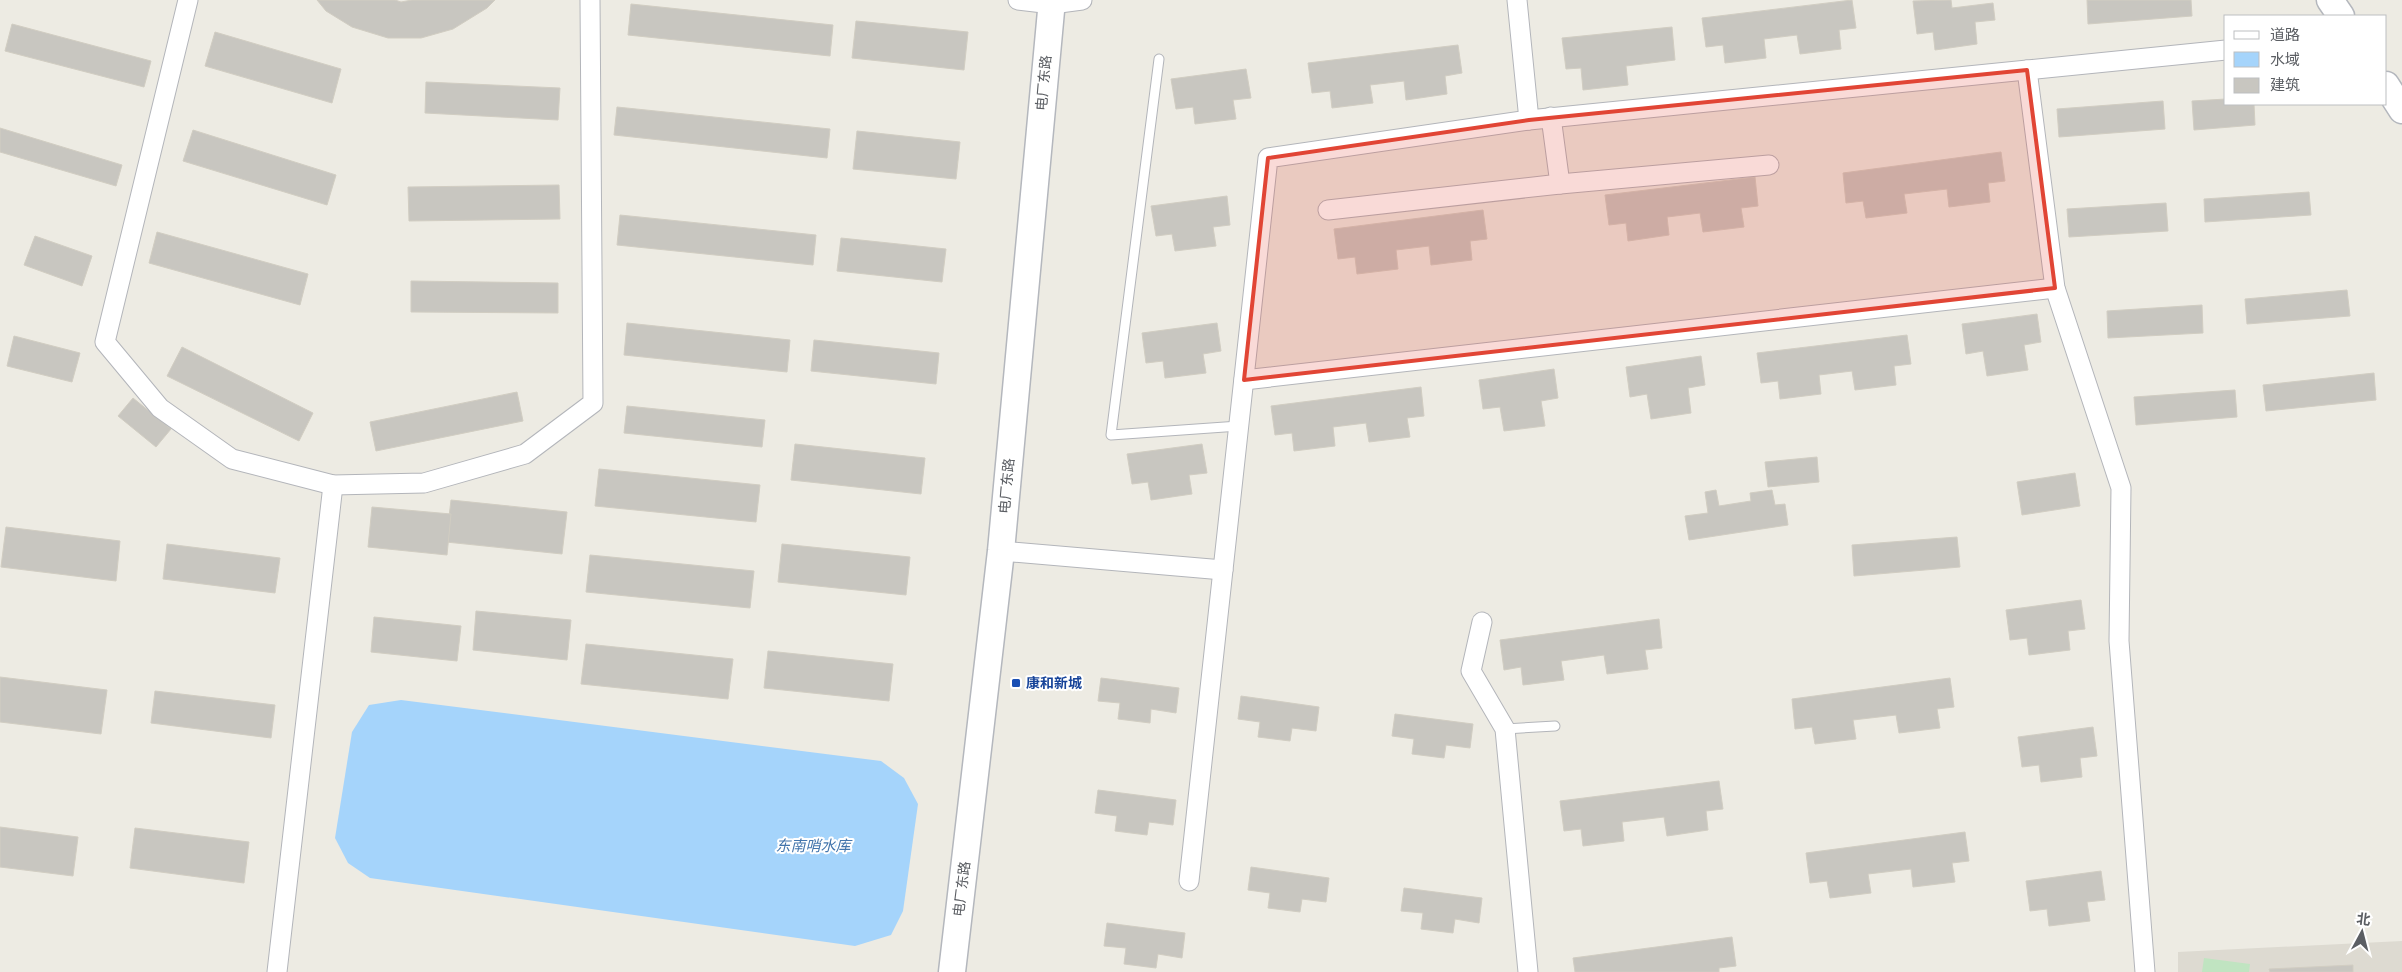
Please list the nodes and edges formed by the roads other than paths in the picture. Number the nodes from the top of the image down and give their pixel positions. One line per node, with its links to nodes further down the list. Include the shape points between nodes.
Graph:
1 (188, 0): 22 (street, via 105,342 160,408 232,459)
2 (590, 0): 22 (street, via 593,403 526,454 424,484)
3 (1018, 0): 7 (street)
4 (1082, 0): 7 (street)
5 (1516, 0): 15 (street)
6 (2330, 0): 8 (street)
7 (1052, 2): 23 (street, 电厂东路)
8 (2340, 15)
9 (2224, 50): 11 (street)
10 (1160, 59): 21 (lane, via 1111,435)
11 (2027, 70): 14 (street); 19 (street)
12 (2387, 87): 13 (street)
13 (2402, 110)
14 (1551, 118): 15 (street); 17 (street)
15 (1529, 120): 20 (street, via 1268,158)
16 (1769, 165): 17 (street)
17 (1560, 184): 18 (street)
18 (1328, 210)
19 (2055, 288): 20 (street); 32 (street, via 2121,488 2119,641)
20 (1244, 380): 21 (street)
21 (1239, 426): 24 (street)
22 (333, 485): 29 (street)
23 (1001, 551): 24 (street); 30 (street, 电厂东路)
24 (1223, 570): 28 (street)
25 (1482, 622): 27 (street, via 1471,671)
26 (1555, 726): 27 (lane)
27 (1505, 729): 31 (street)
28 (1189, 881)
29 (277, 972)
30 (952, 972)
31 (1528, 972)
32 (2145, 972)

